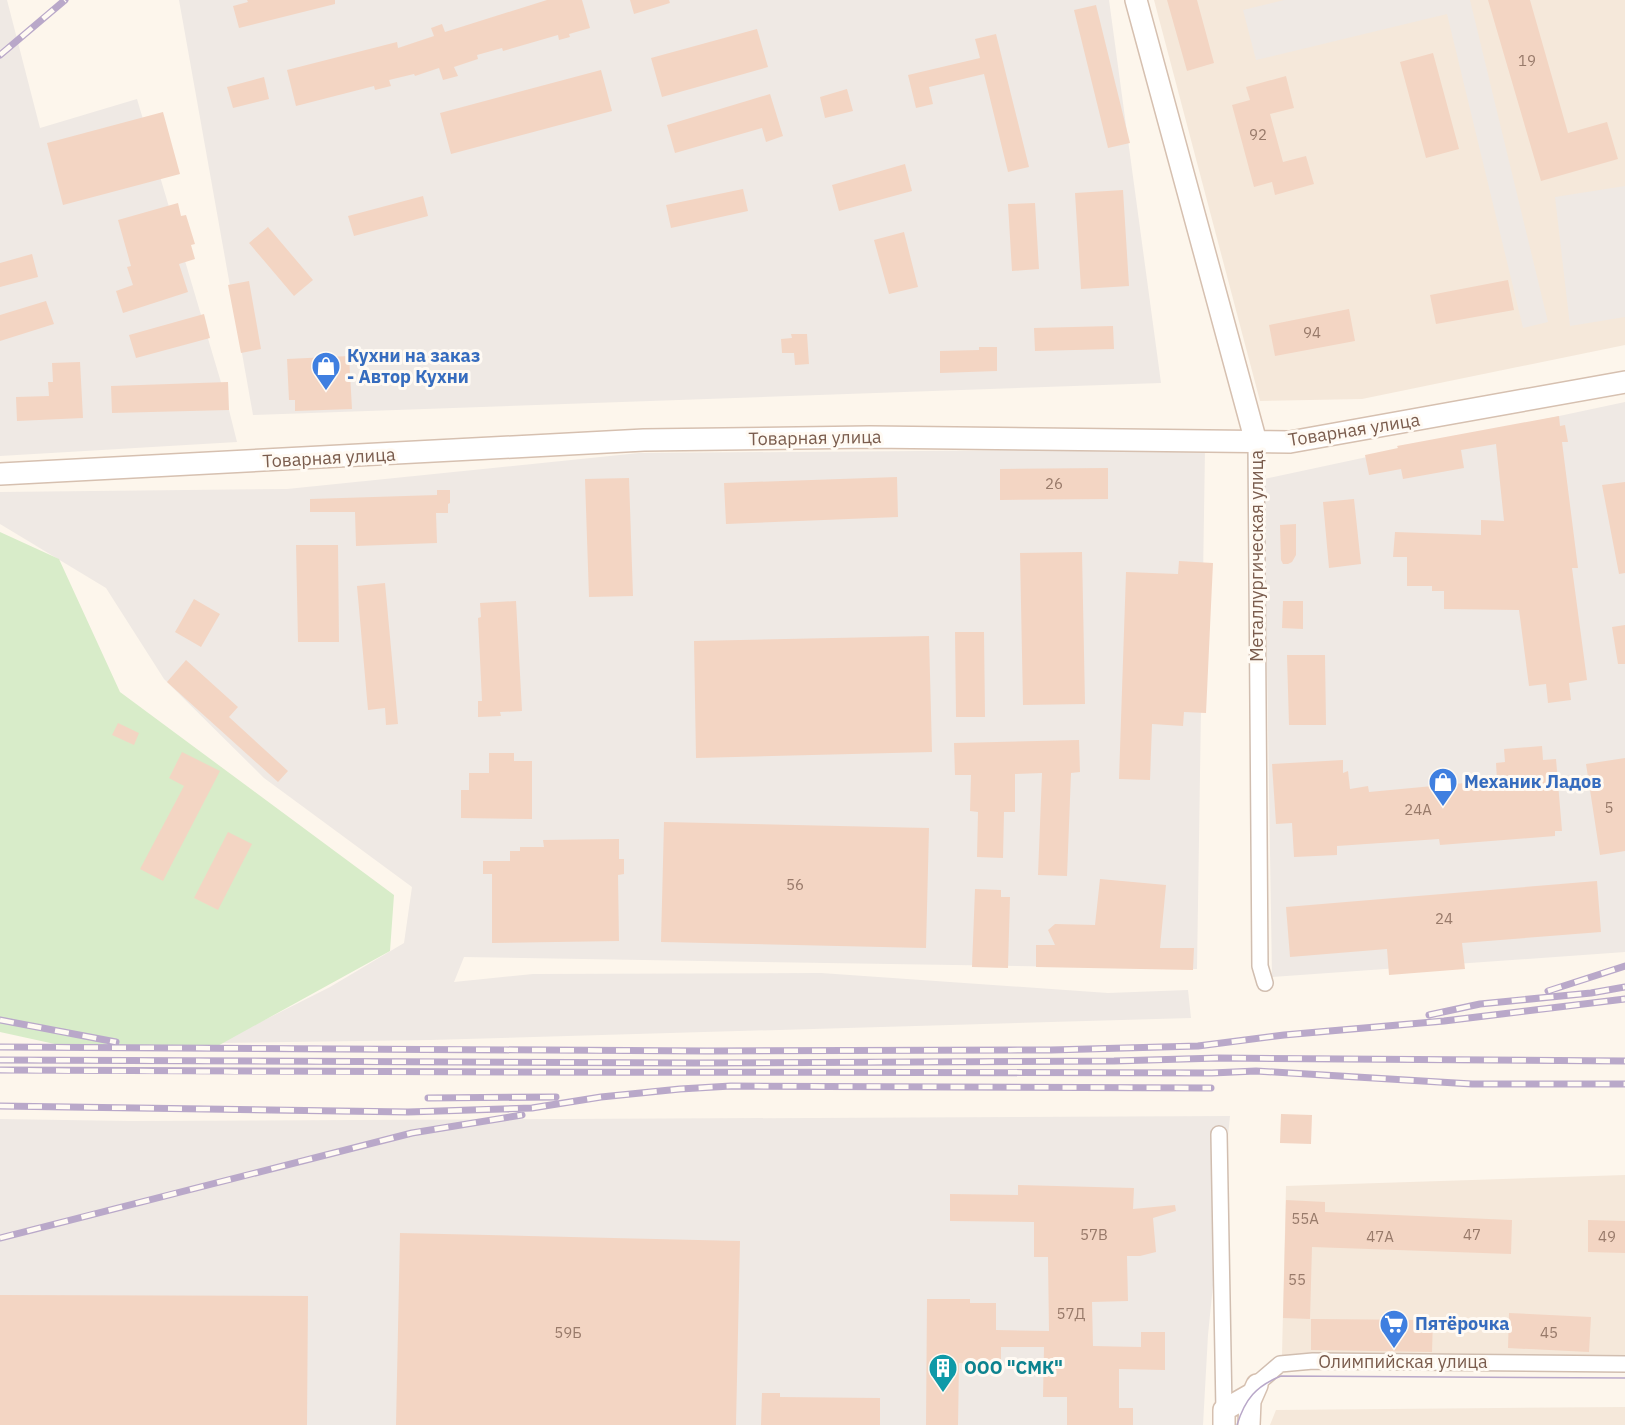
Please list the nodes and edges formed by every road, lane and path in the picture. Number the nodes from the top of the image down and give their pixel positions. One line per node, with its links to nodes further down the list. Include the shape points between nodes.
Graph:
1 (1136, 0): 3 (street, Металлургическая улица)
2 (1625, 382): 3 (street, Товарная улица, via 1290,442)
3 (1256, 442): 4 (street, Товарная улица, via 870,437 644,440); 5 (street, Металлургическая улица, via 1260,966)
4 (0, 474)
5 (1265, 983)
6 (1219, 1134): 9 (street)
7 (1625, 1364): 8 (street, Олимпийская улица, via 1313,1361 1280,1364)
8 (1256, 1388): 9 (street); 10 (street, via 1249,1408)
9 (1224, 1418)
10 (1249, 1425)

